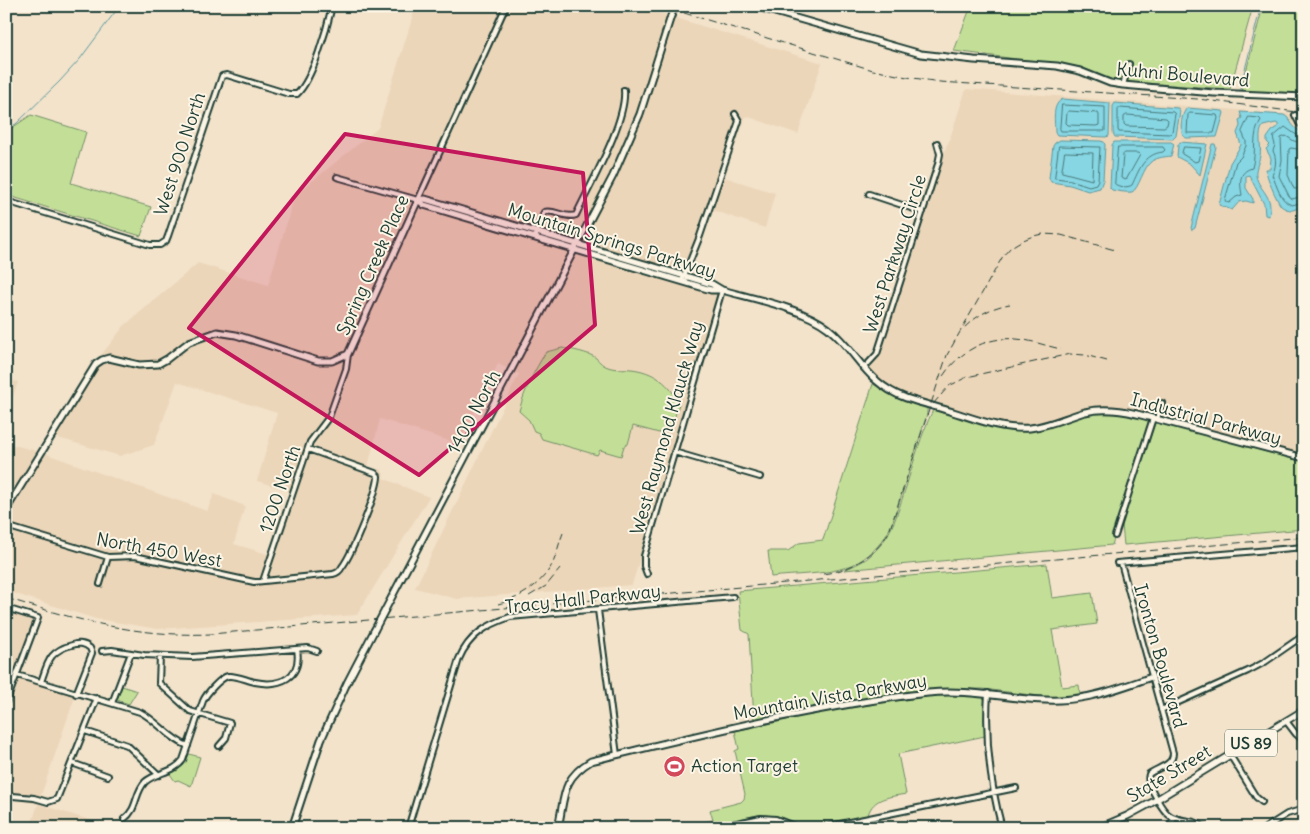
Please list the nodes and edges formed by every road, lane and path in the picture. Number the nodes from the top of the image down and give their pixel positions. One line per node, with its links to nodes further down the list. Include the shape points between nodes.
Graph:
1 (332, 6): 16 (street, West 900 North, via 318,55 299,92 289,94 228,75 222,76 166,241 158,246)
2 (506, 6): 15 (street, Spring Creek Place)
3 (674, 6): 19 (street, 1400 North, bridge, via 630,138)
4 (754, 6): 6 (street, Kuhni Boulevard, via 921,54 1057,66)
5 (1129, 64): 6 (street)
6 (1123, 85): 8 (street, Kuhni Boulevard)
7 (624, 90): 18 (street, via 617,126 576,215 570,218 544,212)
8 (1304, 98)
9 (735, 114): 20 (street, via 740,122)
10 (1295, 115): 11 (street)
11 (1304, 127)
12 (937, 143): 17 (street, West Parkway Circle, via 940,154)
13 (337, 177): 15 (street, Mountain Springs Parkway)
14 (869, 194): 17 (street)
15 (418, 200): 18 (street, Mountain Springs Parkway, via 424,205); 22 (street, Spring Creek Place)
16 (6, 201)
17 (923, 212): 23 (street, West Parkway Circle, via 878,354)
18 (536, 235): 19 (street, Mountain Springs Parkway)
19 (576, 247): 20 (street, Mountain Springs Parkway); 76 (street, 1400 North, bridge, via 345,686 321,740)
20 (683, 279): 21 (street, Mountain Springs Parkway)
21 (722, 290): 23 (street, Mountain Springs Parkway, via 816,320 837,336); 27 (street, West Raymond Klauck Way)
22 (348, 354): 26 (street, 1200 North, via 329,418); 30 (street, Spring Creek Place, via 332,361 318,361 217,332 189,342 158,364 138,366 104,358 96,364)
23 (864, 368): 25 (street, Industrial Parkway, via 889,390 907,398 1009,427 1040,426 1084,412 1105,410 1122,410)
24 (1162, 403): 25 (street)
25 (1155, 419): 28 (street, Industrial Parkway); 32 (street)
26 (308, 449): 36 (street, 1200 North); 36 (street, North 450 West, via 375,473 379,479 351,552 339,572)
27 (674, 452): 29 (street); 35 (street, West Raymond Klauck Way, via 644,556)
28 (1304, 458)
29 (760, 477)
30 (6, 510)
31 (6, 526): 34 (street, North 450 West)
32 (1115, 536)
33 (1304, 547): 48 (street, Ironton Boulevard, via 1119,563)
34 (108, 557): 36 (street, North 450 West, via 135,556 254,582); 37 (street)
35 (647, 574)
36 (263, 581)
37 (100, 584)
38 (733, 598): 40 (street, Tracy Hall Parkway)
39 (6, 608): 47 (street, via 38,618)
40 (598, 610): 63 (street); 77 (street, Tracy Hall Parkway, via 510,617 493,623 472,638 463,649 457,665)
41 (1304, 635): 55 (street, via 1265,662)
42 (297, 649): 44 (street); 46 (street, via 198,657); 57 (street, via 298,661 290,677 263,683 226,677 208,693)
43 (102, 651): 45 (street)
44 (317, 651)
45 (131, 653): 46 (street); 54 (street)
46 (160, 656): 57 (street, via 159,683 190,712)
47 (17, 675): 49 (street); 53 (street)
48 (1152, 677): 50 (street, Mountain Vista Parkway, via 1077,699 1042,700); 55 (street, Ironton Boulevard)
49 (41, 682): 51 (street); 51 (street, via 49,659 61,648 80,643 87,645 92,653)
50 (988, 693): 63 (street, Mountain Vista Parkway, via 931,693 824,709 704,733); 69 (street, via 988,748)
51 (76, 694): 52 (street)
52 (97, 698): 54 (street); 59 (street)
53 (6, 703)
54 (112, 703): 61 (street, via 146,715 173,739)
55 (1161, 710): 71 (street, Ironton Boulevard, via 1173,758 1149,774 1148,782)
56 (1304, 710): 58 (main road, State Street / US 89)
57 (199, 715): 61 (street); 62 (street, via 230,723 226,738)
58 (1286, 721): 60 (street); 64 (main road, State Street / US 89)
59 (85, 731): 65 (street); 66 (street, via 127,745)
60 (1304, 740)
61 (188, 746): 66 (street, via 178,766)
62 (219, 746)
63 (617, 755): 78 (street, Mountain Vista Parkway, via 591,761 571,776)
64 (1230, 755): 71 (main road, State Street / US 89); 72 (street)
65 (72, 763): 67 (street); 70 (street, via 55,801)
66 (159, 775): 75 (street, via 146,782 132,814)
67 (108, 776)
68 (1016, 788): 69 (street)
69 (994, 793): 81 (street); 82 (street)
70 (6, 794)
71 (1157, 799): 74 (street, via 1163,809); 83 (main road, State Street / US 89)
72 (1262, 802)
73 (1304, 809): 86 (street, via 1287,814)
74 (1175, 818): 84 (street); 85 (street, via 1192,820)
75 (124, 819)
76 (292, 828)
77 (408, 828)
78 (558, 828)
79 (714, 828): 80 (street, via 761,818 776,819)
80 (799, 828)
81 (820, 828)
82 (1002, 828)
83 (1099, 828)
84 (1167, 828)
85 (1205, 828)
86 (1265, 828)

